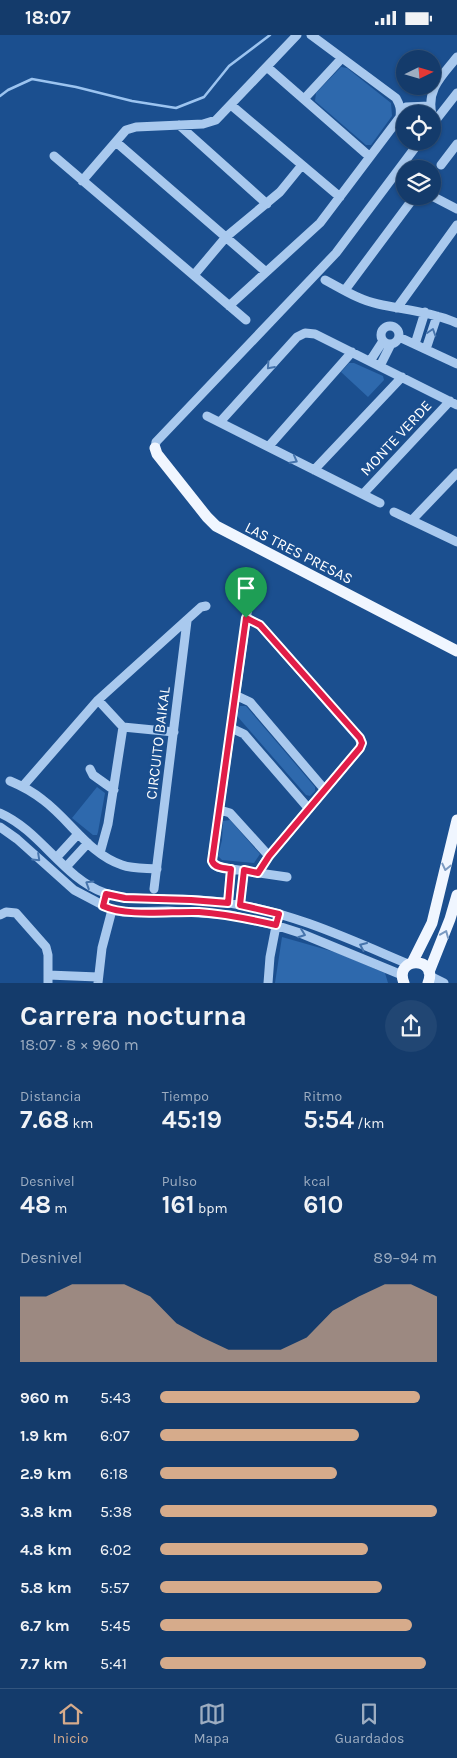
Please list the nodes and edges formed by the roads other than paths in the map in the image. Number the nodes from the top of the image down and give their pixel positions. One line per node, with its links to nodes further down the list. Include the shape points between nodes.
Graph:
1 (297, 35): 5 (street)
2 (311, 35): 4 (street)
3 (457, 57): 10 (street, via 432,90)
4 (342, 58): 7 (street); 9 (street, via 396,98)
5 (267, 67): 7 (street); 8 (street)
6 (457, 93): 11 (street)
7 (304, 99): 18 (street)
8 (231, 105): 13 (street, via 216,120); 19 (street)
9 (401, 105)
10 (432, 105)
11 (441, 108)
12 (396, 122): 18 (street)
13 (179, 125): 14 (street, via 136,127 126,130); 24 (street)
14 (116, 142): 21 (street); 28 (street)
15 (456, 148): 20 (street)
16 (413, 150): 52 (street, via 336,253 156,442)
17 (54, 157): 21 (street)
18 (370, 157): 22 (street)
19 (302, 165): 22 (street); 24 (street, via 280,193)
20 (442, 165)
21 (82, 181): 30 (street)
22 (340, 197): 29 (street, via 320,223)
23 (441, 201): 26 (street)
24 (267, 203): 28 (street)
25 (408, 205): 32 (street)
26 (457, 209)
27 (457, 225): 34 (street)
28 (226, 237): 29 (street); 30 (street)
29 (266, 272): 33 (street)
30 (194, 275): 33 (street)
31 (325, 280): 32 (street)
32 (345, 291): 34 (street, via 376,304)
33 (230, 306): 37 (street)
34 (397, 308): 35 (street)
35 (425, 312): 36 (street); 41 (street)
36 (437, 316): 38 (street); 42 (street, one-way to 36)
37 (246, 320)
38 (455, 320)
39 (399, 337): 40 (street, via 396,342); 40 (street, via 397,328 388,325 381,331); 41 (street)
40 (387, 342): 44 (street); 46 (street)
41 (415, 344): 42 (street)
42 (426, 349): 45 (street)
43 (352, 352): 44 (street); 50 (street, one-way to 50, via 315,334 305,333 297,337); 51 (street)
44 (370, 361): 46 (street)
45 (457, 364)
46 (380, 366): 47 (street)
47 (402, 377): 48 (street); 53 (street)
48 (454, 403): 56 (street, MONTE VERDE)
49 (207, 416): 50 (street)
50 (220, 421): 51 (street)
51 (268, 446): 53 (street, one-way to 53)
52 (155, 448): 65 (main road, LAS TRES PRESAS, via 216,526)
53 (314, 470): 56 (street)
54 (457, 473): 55 (street)
55 (453, 482): 59 (street)
56 (363, 494): 57 (street)
57 (380, 503)
58 (394, 512): 59 (street)
59 (412, 520): 60 (street)
60 (457, 542)
61 (251, 585): 63 (street)
62 (206, 606): 64 (street)
63 (246, 618): 66 (street); 75 (street, via 260,625 360,738 360,748)
64 (187, 621): 67 (street); 70 (street, CIRCUITO BAIKAL)
65 (457, 651)
66 (236, 695): 69 (street); 75 (street, via 250,702)
67 (98, 700): 68 (street); 73 (street)
68 (124, 727): 70 (street); 74 (street)
69 (231, 728): 76 (street, via 244,734); 77 (street)
70 (174, 732): 87 (street, CIRCUITO BAIKAL)
71 (90, 769): 74 (street, via 93,775)
72 (10, 781): 73 (street)
73 (23, 786): 81 (street, via 44,801)
74 (114, 790): 83 (street)
75 (325, 790): 76 (street)
76 (309, 809): 84 (street)
77 (220, 810): 84 (street, via 230,813); 88 (street, via 212,861 218,867)
78 (0, 813): 85 (street, via 22,827)
79 (457, 820): 104 (main road, one-way to 104, via 432,923)
80 (0, 827): 98 (street, one-way to 98, via 74,890)
81 (78, 834): 82 (street); 85 (street)
82 (88, 843): 83 (street); 86 (street)
83 (100, 853): 87 (street, via 121,865)
84 (269, 856): 90 (street)
85 (56, 857): 86 (street)
86 (66, 867): 93 (street, one-way to 86)
87 (157, 869): 92 (street, CIRCUITO BAIKAL)
88 (231, 869): 89 (street); 96 (street)
89 (244, 870): 90 (street); 97 (street)
90 (258, 873): 91 (street)
91 (287, 877)
92 (154, 889)
93 (106, 894): 95 (street); 98 (street)
94 (457, 895): 105 (main road, one-way to 94)
95 (125, 898): 96 (street); 100 (street)
96 (228, 903): 97 (street)
97 (240, 905): 101 (street)
98 (103, 906): 99 (street)
99 (112, 910): 100 (street); 108 (street)
100 (123, 912): 103 (street, via 214,913)
101 (279, 914): 103 (street); 104 (street, one-way to 101)
102 (0, 915): 106 (street, via 16,913 42,941 47,951)
103 (276, 925): 107 (street, one-way to 107, via 327,943); 109 (street)
104 (410, 963): 105 (main road, via 424,965); 107 (main road, via 405,967)
105 (429, 977): 110 (street)
106 (48, 979): 108 (street)
107 (403, 979)
108 (98, 980)
109 (268, 983)
110 (444, 983)

